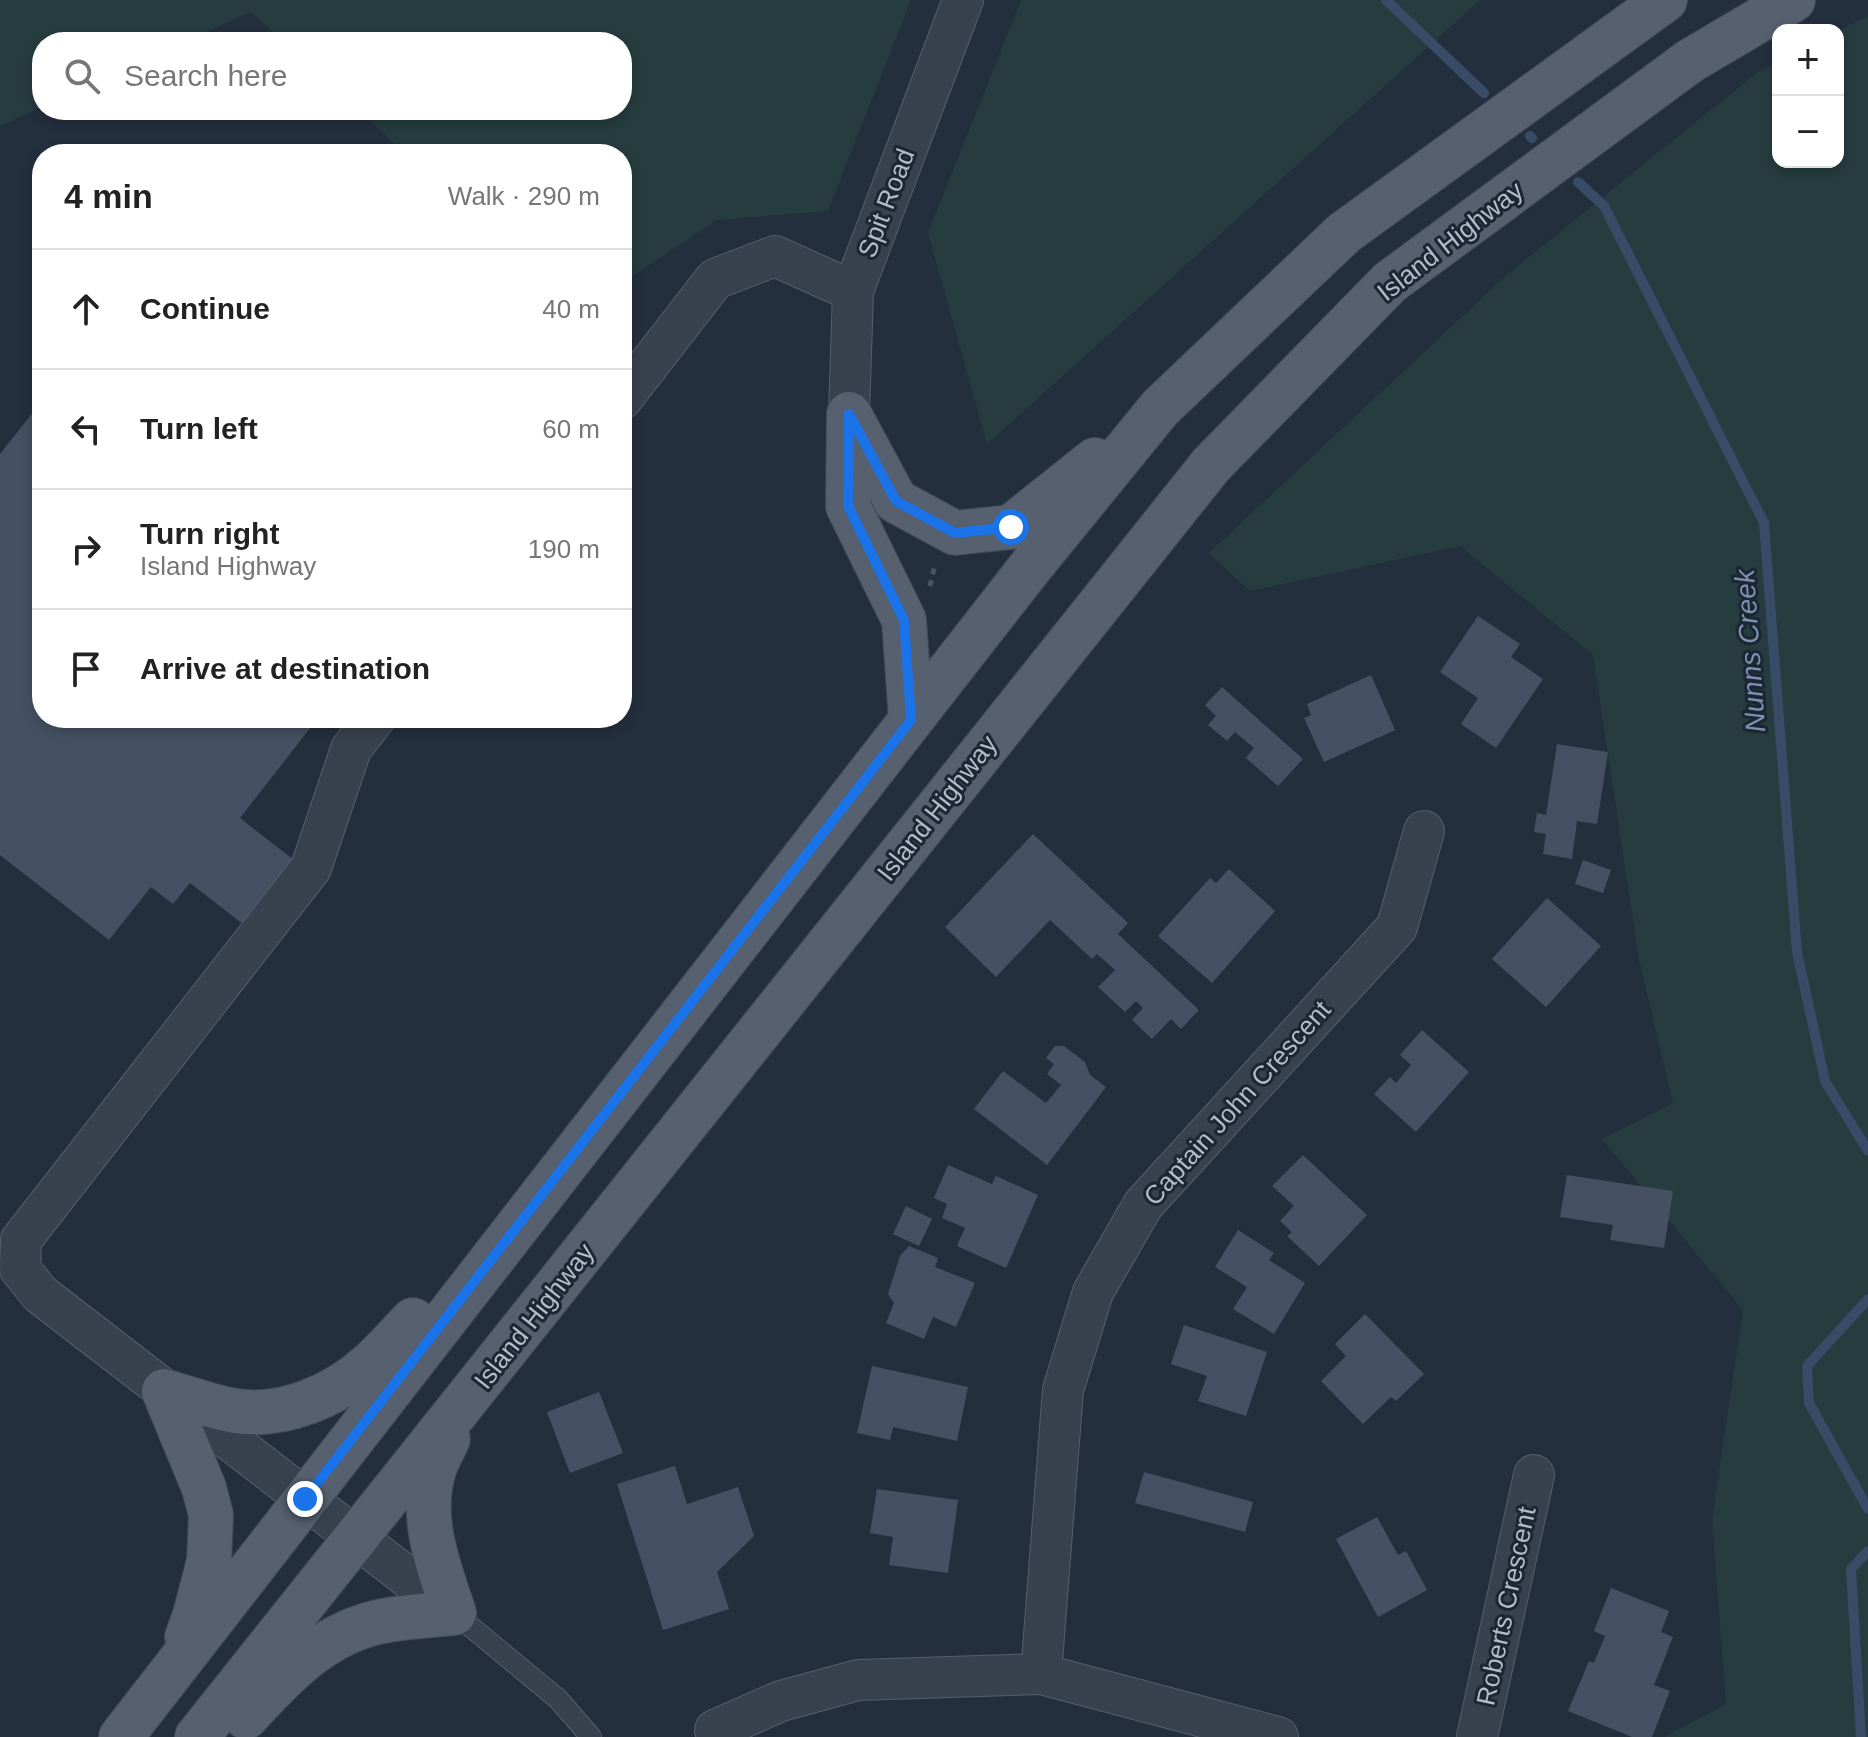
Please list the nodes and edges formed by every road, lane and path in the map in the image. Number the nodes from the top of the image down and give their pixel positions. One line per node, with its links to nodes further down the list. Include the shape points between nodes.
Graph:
1 (963, 0): 4 (street, Spit Road)
2 (1665, 0): 6 (main road, via 1344,233)
3 (1793, 0): 13 (main road, Island Highway, via 1690,61 1390,282 1211,465)
4 (853, 291): 5 (street, via 775,256 715,279); 7 (street, Spit Road)
5 (632, 386)
6 (1160, 408): 7 (main road, via 1011,527 955,533 896,501); 8 (main road)
7 (849, 414): 8 (main road, via 848,506 904,620)
8 (911, 720): 11 (main road)
9 (367, 728): 12 (street, via 351,749 311,868 21,1240 20,1269 40,1294)
10 (1424, 831): 19 (street, Captain John Crescent, via 1397,927 1143,1205 1093,1292 1063,1390)
11 (563, 1166): 12 (main road, via 369,1366 328,1394 268,1413 235,1411); 15 (main road)
12 (164, 1391): 15 (street); 18 (main road, via 211,1515 209,1561)
13 (464, 1404): 16 (main road, Island Highway); 17 (main road, via 433,1473 429,1508 434,1552)
14 (1534, 1475): 26 (street, Roberts Crescent)
15 (305, 1499): 16 (street); 18 (main road)
16 (356, 1538): 17 (street); 22 (main road, Island Highway)
17 (454, 1613): 23 (main road, via 351,1630 289,1671); 24 (lane, via 558,1699)
18 (175, 1668): 21 (main road)
19 (1041, 1674): 20 (street, via 858,1680 781,1701); 25 (street)
20 (715, 1730)
21 (121, 1737)
22 (197, 1737)
23 (228, 1737)
24 (591, 1737)
25 (1278, 1737)
26 (1477, 1737)

